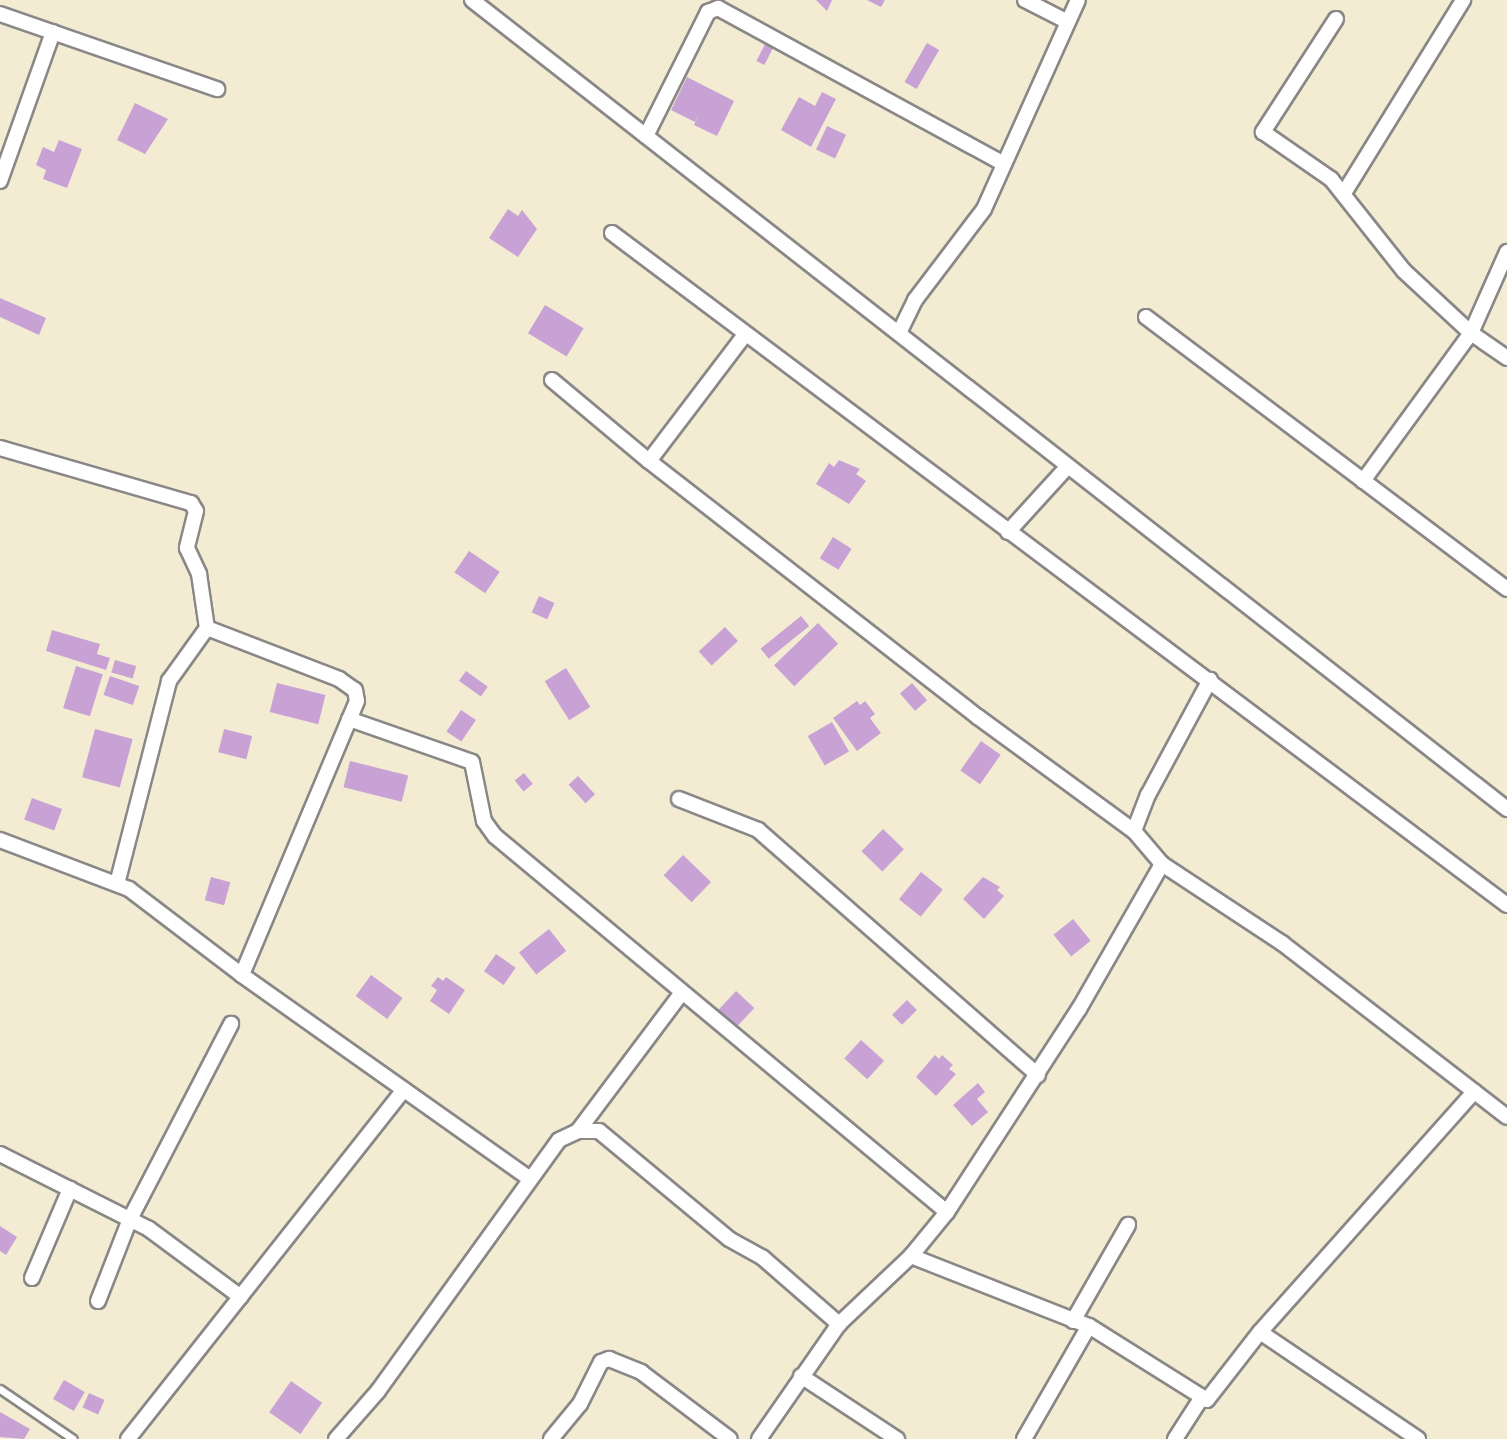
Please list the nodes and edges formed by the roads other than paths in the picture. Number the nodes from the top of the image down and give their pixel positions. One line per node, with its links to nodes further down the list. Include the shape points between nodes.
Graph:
1 (472, 0): 10 (street)
2 (1025, 0): 7 (street)
3 (1079, 0): 7 (street)
4 (1464, 0): 13 (street)
5 (0, 14): 8 (street)
6 (1336, 19): 13 (street, via 1263,132)
7 (1068, 22): 11 (street)
8 (53, 32): 9 (street); 12 (street)
9 (217, 89)
10 (646, 136): 11 (street, via 708,12 718,8); 17 (street)
11 (1002, 163): 17 (street, via 984,209 915,300)
12 (0, 181)
13 (1345, 193): 18 (street, via 1404,271)
14 (612, 233): 19 (street)
15 (1507, 252): 18 (street)
16 (1146, 317): 25 (street)
17 (898, 333): 24 (street)
18 (1471, 333): 20 (street); 25 (street)
19 (744, 336): 23 (street); 26 (street)
20 (1507, 358)
21 (552, 380): 23 (street)
22 (0, 448): 28 (street, via 191,503 196,511 187,548 199,574)
23 (649, 461): 33 (street)
24 (1068, 466): 26 (street); 32 (street)
25 (1363, 481): 27 (street)
26 (1008, 532): 29 (street)
27 (1507, 589)
28 (206, 628): 30 (street, via 339,679 355,690 357,701); 36 (street, via 169,681)
29 (1210, 680): 33 (street, via 1148,794); 37 (street, via 1303,755)
30 (349, 719): 38 (street); 39 (street, via 472,762 484,821 495,836)
31 (679, 799): 41 (street, via 758,830)
32 (1507, 809)
33 (1134, 831): 35 (street)
34 (0, 840): 36 (street)
35 (1163, 864): 41 (street); 43 (street, via 1282,943)
36 (117, 884): 38 (street)
37 (1507, 905)
38 (242, 975): 42 (street)
39 (681, 994): 45 (street); 49 (street)
40 (231, 1024): 50 (street)
41 (1038, 1075): 49 (street)
42 (404, 1090): 47 (street); 54 (street)
43 (1474, 1092): 44 (street); 59 (street)
44 (1507, 1117)
45 (578, 1131): 47 (street, via 559,1140); 57 (street, via 599,1131)
46 (0, 1154): 48 (street)
47 (530, 1179): 63 (street, via 407,1351)
48 (70, 1189): 50 (street); 53 (street)
49 (947, 1212): 52 (street)
50 (130, 1219): 54 (street); 55 (street)
51 (1128, 1225): 56 (street)
52 (911, 1256): 56 (street); 57 (street)
53 (32, 1278)
54 (240, 1297): 65 (street)
55 (98, 1301)
56 (1073, 1321): 58 (street)
57 (839, 1324): 60 (street)
58 (1089, 1326): 62 (street); 71 (street)
59 (1260, 1332): 62 (street, via 1207,1400); 73 (street)
60 (801, 1376): 69 (street); 70 (street)
61 (0, 1389): 64 (lane)
62 (1202, 1397): 72 (street)
63 (340, 1434): 66 (street)
64 (73, 1439)
65 (128, 1439)
66 (357, 1439)
67 (551, 1439): 68 (street, via 580,1404 601,1362 609,1359 641,1371)
68 (730, 1439)
69 (759, 1439)
70 (897, 1439)
71 (1024, 1439)
72 (1175, 1439)
73 (1419, 1439)

